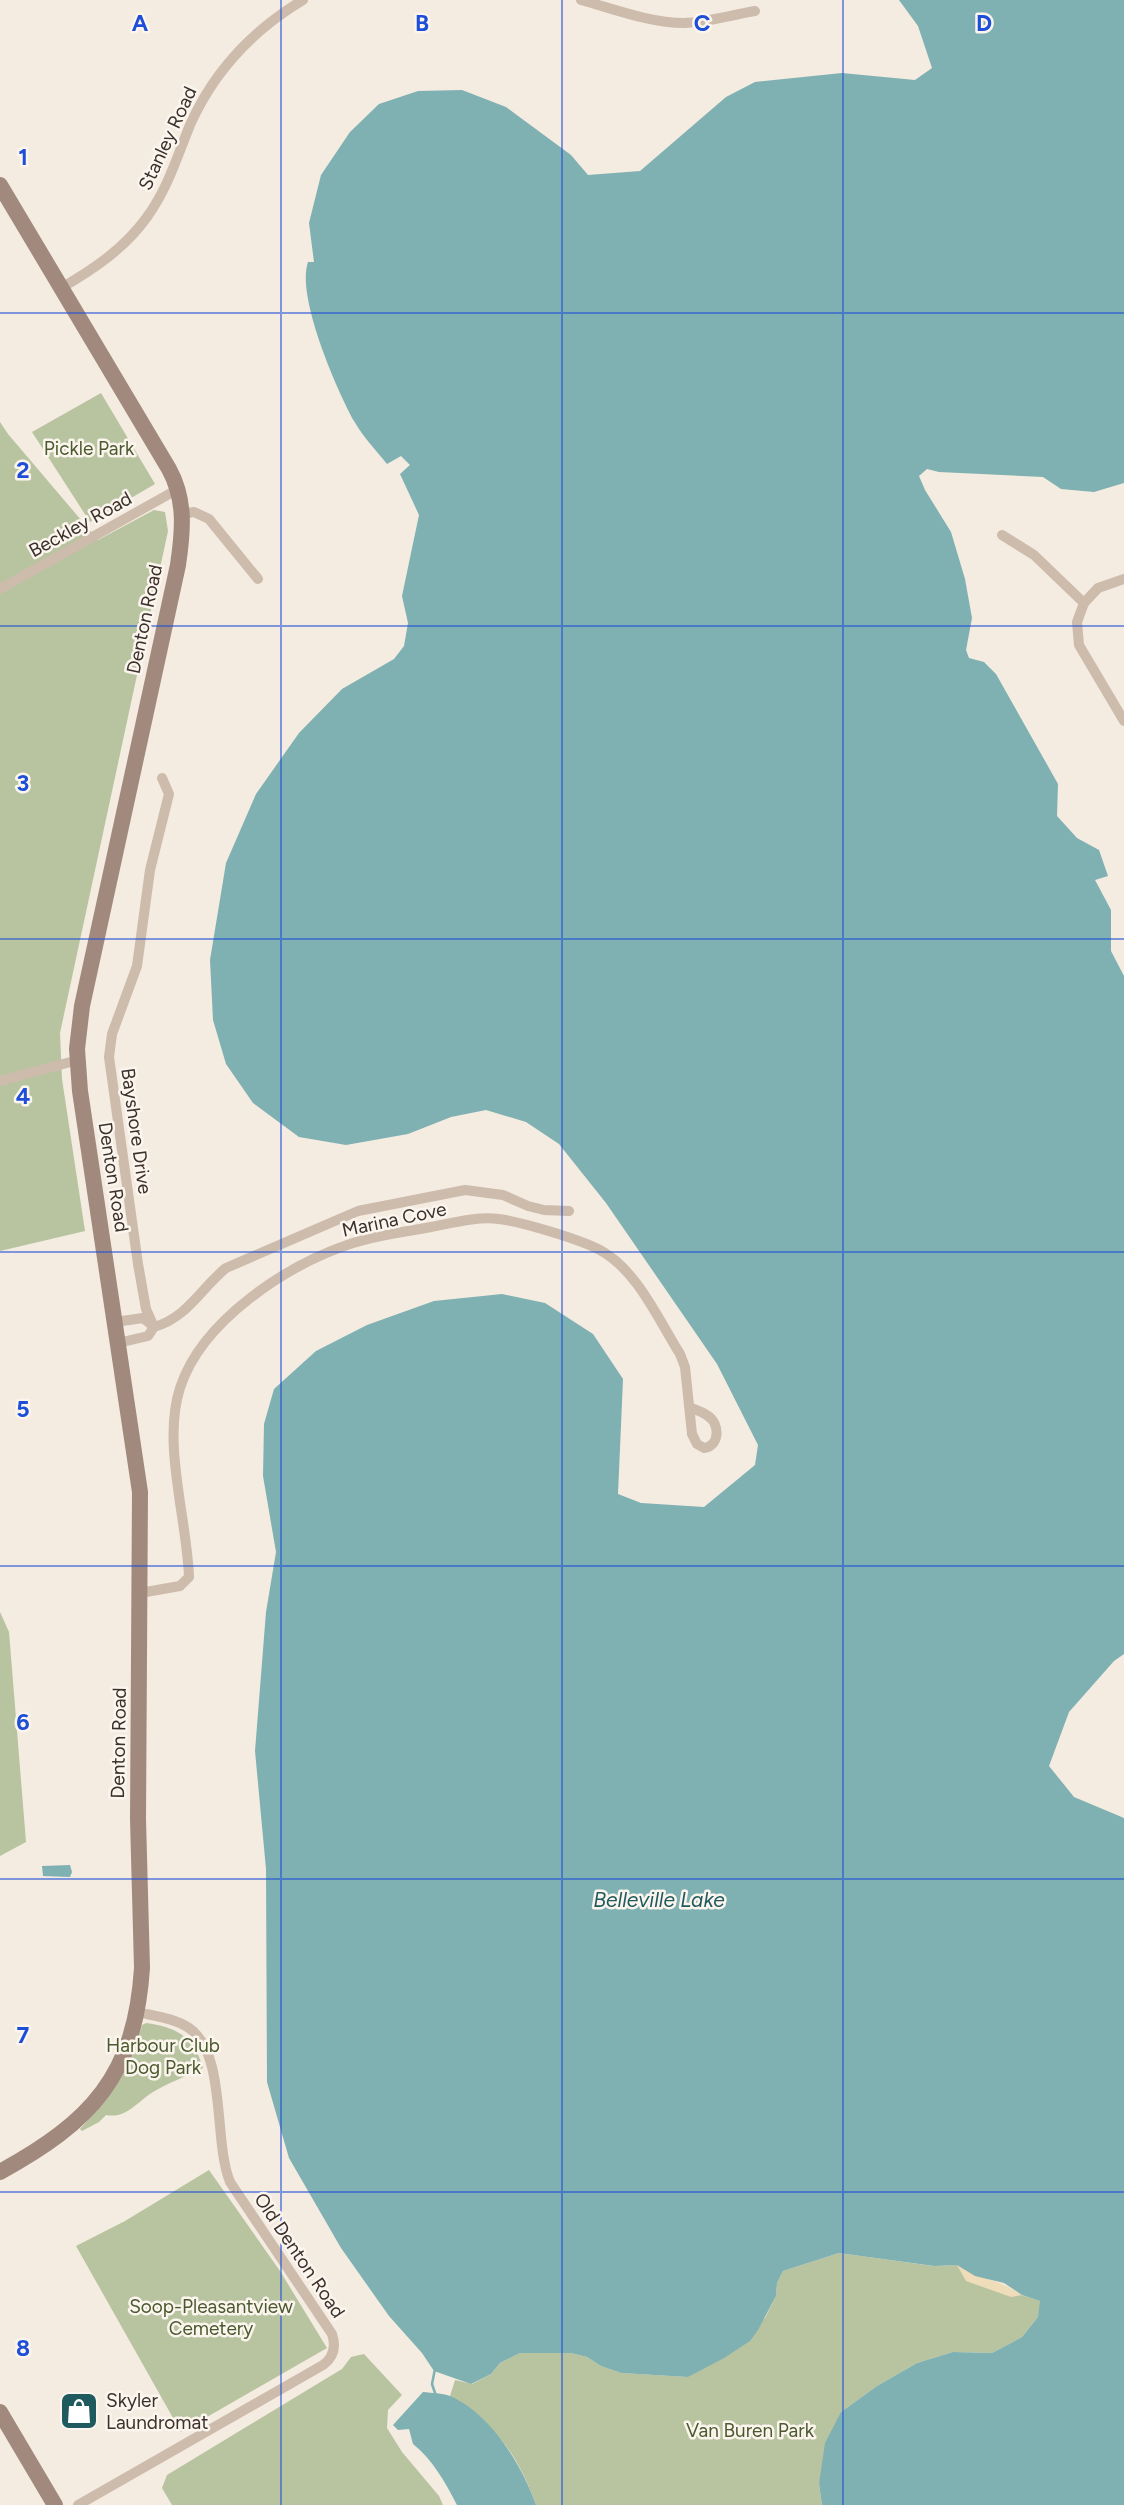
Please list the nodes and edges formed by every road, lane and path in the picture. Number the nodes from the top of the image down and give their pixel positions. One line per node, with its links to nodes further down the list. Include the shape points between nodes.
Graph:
1 (303, 0): 5 (street, Stanley Road, via 257,32 216,78 161,197 138,229 109,257)
2 (582, 0): 3 (street, via 675,22)
3 (755, 11)
4 (0, 185): 5 (street, Denton Road)
5 (61, 289): 6 (street, Denton Road)
6 (178, 489): 7 (street, Denton Road); 11 (street, Beckley Road)
7 (182, 514): 9 (street, via 194,512 209,519); 15 (street, Denton Road, via 178,565 82,1006)
8 (1002, 535): 12 (street, via 1034,555)
9 (258, 579)
10 (1124, 579): 12 (street, via 1098,588)
11 (0, 589)
12 (1084, 603): 13 (street, via 1077,622 1079,645)
13 (1124, 721)
14 (162, 778): 19 (street, Bayshore Drive, via 169,794 150,870 137,966 112,1034 109,1057 139,1271)
15 (78, 1059): 16 (street); 18 (street, Denton Road)
16 (0, 1081)
17 (569, 1211): 19 (street, via 544,1210 503,1195 465,1190 358,1211 226,1268 180,1315)
18 (115, 1322): 19 (street, via 143,1318); 20 (street, Denton Road)
19 (154, 1327): 20 (street, via 148,1335)
20 (118, 1343): 22 (street, Denton Road, via 140,1492)
21 (691, 1408): 22 (street, Marina Cove, via 680,1354 632,1279 598,1249 492,1219 350,1244 304,1264 261,1291 214,1333 192,1362 180,1389 173,1424 189,1577 180,1586)
22 (140, 1592): 23 (street, Denton Road, via 142,1968)
23 (137, 2012): 24 (street, Denton Road, via 122,2058 89,2108 58,2138); 27 (street, Old Denton Road, via 182,2024 205,2046 212,2064 223,2161 230,2182 332,2334 335,2346 323,2365)
24 (0, 2172)
25 (0, 2412): 26 (street)
26 (54, 2505)
27 (78, 2505)

